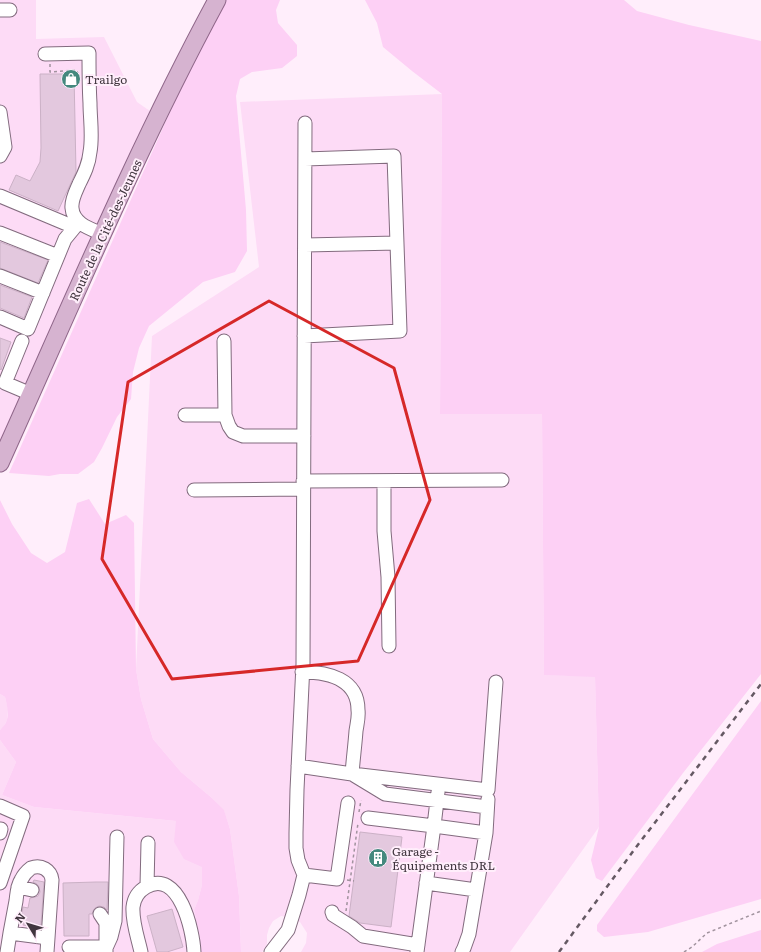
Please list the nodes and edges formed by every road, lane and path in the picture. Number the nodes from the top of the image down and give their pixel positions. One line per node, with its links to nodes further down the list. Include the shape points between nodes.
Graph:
1 (217, 0): 12 (main road, Route de la Cité-des-Jeunes, via 167,98)
2 (45, 54): 10 (street, via 89,54 91,145 88,164 73,201)
3 (50, 68): 4 (path, via 51,73 77,70)
4 (77, 86)
5 (0, 112): 7 (street, via 5,147)
6 (305, 123): 8 (street)
7 (0, 156)
8 (305, 159): 13 (street, via 394,156); 14 (street)
9 (0, 196): 10 (street)
10 (76, 224): 12 (street); 15 (street, via 65,239)
11 (0, 233): 15 (street)
12 (103, 234): 23 (main road, Route de la Cité-des-Jeunes)
13 (397, 243): 14 (street); 19 (street, via 400,331)
14 (304, 245): 19 (street)
15 (58, 256): 17 (street)
16 (0, 276): 17 (street)
17 (43, 293): 18 (street, via 28,329)
18 (0, 318)
19 (304, 336): 26 (street)
20 (22, 341): 22 (street)
21 (224, 341): 25 (street)
22 (2, 382): 23 (street)
23 (31, 394): 27 (main road, Route de la Cité-des-Jeunes)
24 (185, 415): 25 (street)
25 (225, 415): 26 (street, via 233,432 243,436)
26 (304, 436): 30 (street)
27 (0, 463)
28 (384, 480): 29 (street); 30 (street); 32 (street)
29 (502, 480)
30 (303, 485): 31 (street); 33 (street)
31 (194, 490)
32 (389, 646)
33 (302, 672): 35 (street); 36 (street, via 329,675 351,687 358,710)
34 (496, 682): 38 (street)
35 (298, 766): 36 (street); 53 (street, via 296,848)
36 (352, 774): 37 (street); 40 (street, via 384,794)
37 (439, 784): 38 (street); 40 (street)
38 (488, 790): 43 (street)
39 (361, 800): 44 (path)
40 (437, 801): 43 (street); 45 (street)
41 (348, 803): 53 (street, via 337,879)
42 (0, 806): 51 (street, via 23,816)
43 (487, 807): 47 (street)
44 (362, 816): 45 (street); 54 (path)
45 (434, 826): 47 (street); 57 (street)
46 (0, 829): 48 (street)
47 (486, 832): 61 (street)
48 (0, 833)
49 (117, 837): 70 (street, via 116,921)
50 (148, 843): 58 (street)
51 (6, 848): 52 (street)
52 (3, 863): 56 (street)
53 (304, 875): 75 (street, via 291,924)
54 (350, 880): 55 (path); 62 (path)
55 (354, 881)
56 (0, 883)
57 (426, 883): 61 (street); 69 (street)
58 (147, 886): 73 (street, via 137,895 134,906 134,920); 74 (street, via 162,884 175,892 189,924)
59 (18, 887): 60 (street); 66 (street); 67 (street, via 24,875 32,868 42,867 50,872 52,880)
60 (32, 890)
61 (476, 890): 76 (street, via 469,934)
62 (346, 911)
63 (761, 911): 77 (path, via 707,933)
64 (332, 912): 69 (street, via 363,936)
65 (100, 914): 70 (street, via 106,923)
66 (10, 932): 67 (street); 71 (street)
67 (48, 938): 72 (street)
68 (69, 947): 70 (street, via 97,946)
69 (417, 949)
70 (106, 950)
71 (7, 952)
72 (46, 952)
73 (141, 952)
74 (194, 952)
75 (271, 952)
76 (462, 952)
77 (684, 952)

